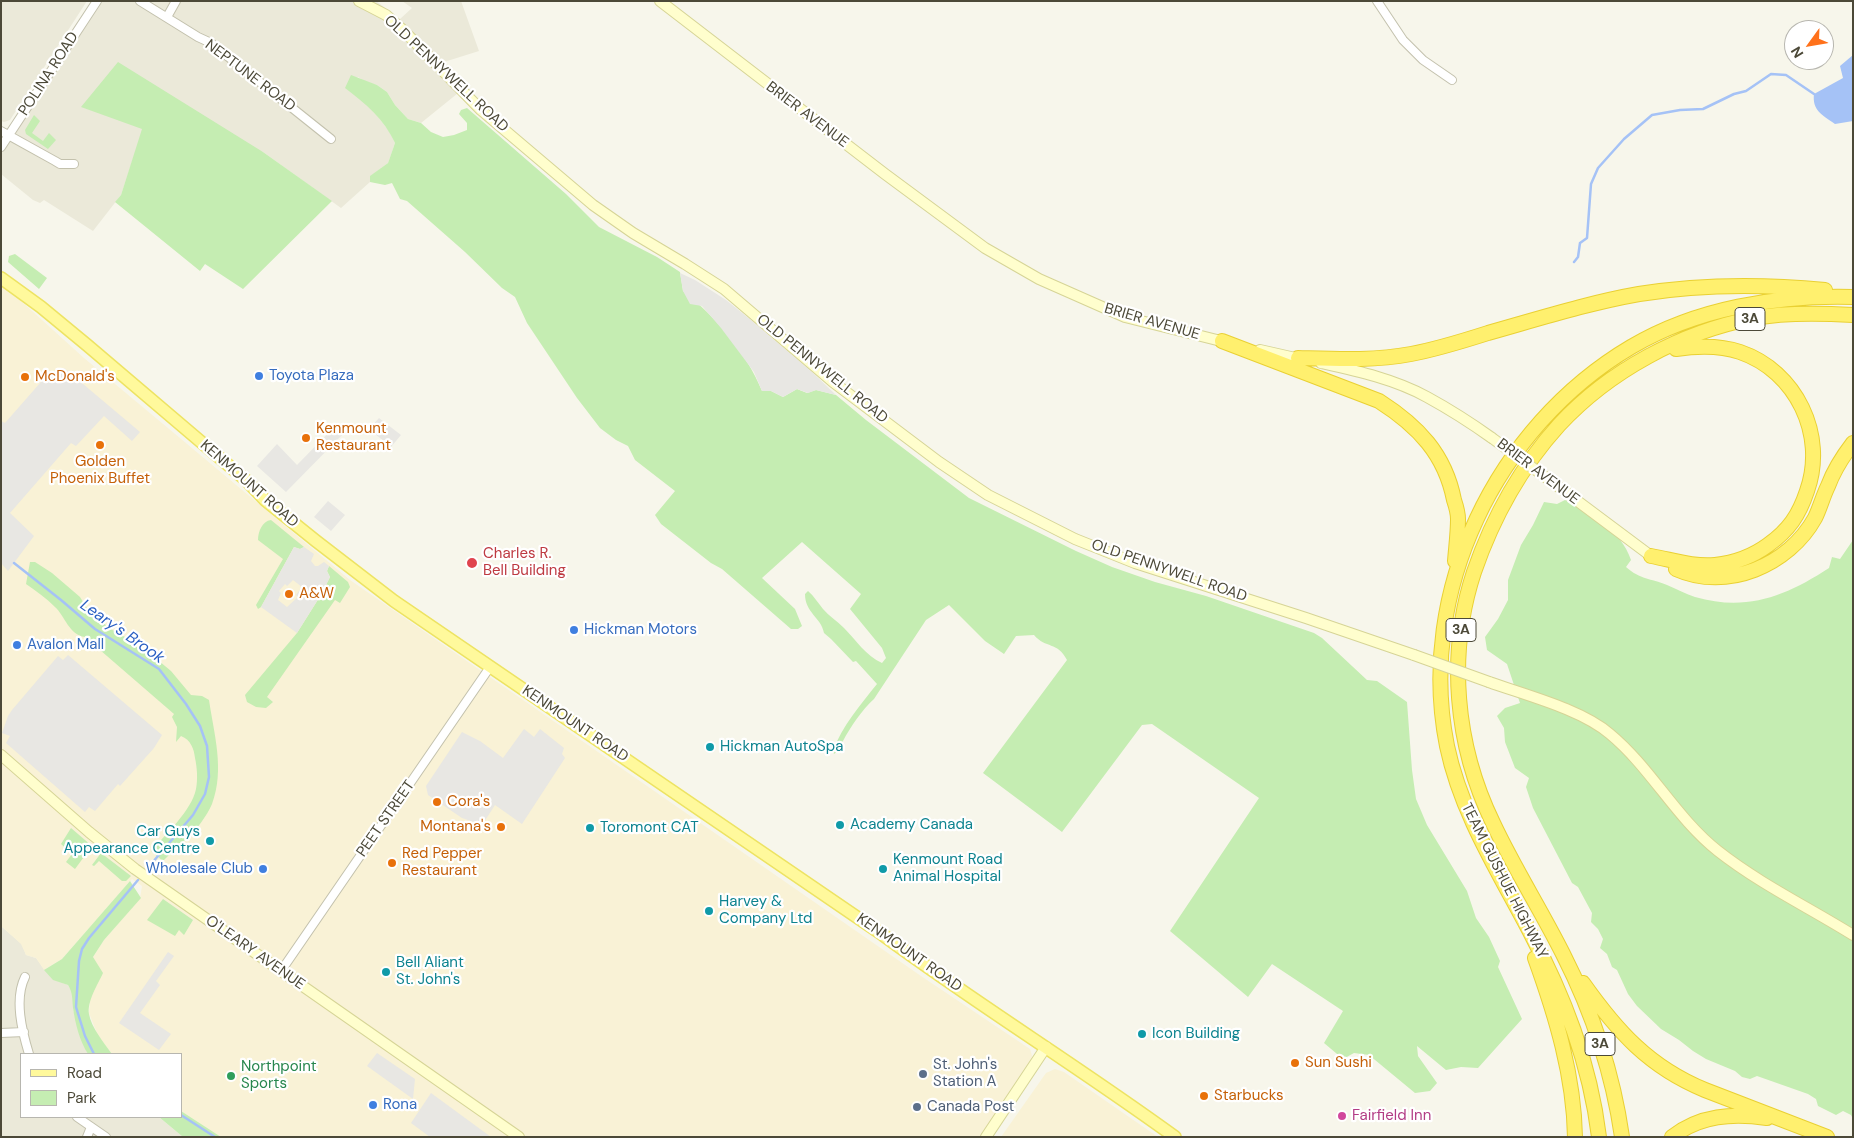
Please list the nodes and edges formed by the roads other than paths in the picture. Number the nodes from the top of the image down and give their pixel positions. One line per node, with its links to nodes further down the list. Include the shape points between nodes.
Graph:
1 (97, 1): 10 (street, POLINA ROAD)
2 (140, 1): 7 (street, NEPTUNE ROAD)
3 (176, 1): 7 (street)
4 (359, 1): 27 (street, OLD PENNYWELL ROAD, bridge, via 386,15 481,110 594,205 724,289 834,382 988,495 1075,539 1136,563 1306,618 1580,715 1605,730 1634,758 1717,850 1764,883)
5 (660, 1): 18 (street, BRIER AVENUE, via 985,248 1039,280 1117,314)
6 (1377, 1): 8 (street, via 1403,40 1423,60)
7 (167, 17): 11 (street, NEPTUNE ROAD, via 211,43)
8 (1452, 80)
9 (1, 131): 10 (street)
10 (9, 136): 12 (street, POLINA ROAD); 13 (street, via 60,164)
11 (331, 139)
12 (1, 147)
13 (74, 164)
14 (1, 278): 24 (main road, KENMOUNT ROAD, via 87,345 316,541)
15 (1853, 293): 20 (highway, via 1699,286 1586,305 1410,354 1380,358)
16 (1853, 297): 23 (highway, TEAM GUSHUE HIGHWAY / 3A, via 1768,301 1714,313 1685,322 1633,346 1587,377 1539,423 1505,468 1478,516 1457,569)
17 (1853, 315): 19 (highway, TEAM GUSHUE HIGHWAY / 3A, via 1817,313 1755,318 1698,334)
18 (1222, 341): 20 (street, BRIER AVENUE); 23 (highway, via 1379,401 1419,432 1436,452 1450,481 1458,517)
19 (1653, 355): 22 (highway, via 1694,346 1741,353 1756,359 1783,379 1794,393 1810,426 1814,445 1810,482 1798,515 1762,549 1733,562 1716,565 1689,564); 28 (highway, TEAM GUSHUE HIGHWAY / 3A, via 1601,386 1569,414 1534,455 1513,485 1490,530 1463,614 1458,701 1474,774 1492,821)
20 (1298, 358): 22 (street, BRIER AVENUE, bridge, via 1389,381 1426,396 1492,438)
21 (1853, 443): 22 (highway, via 1836,468 1816,517 1804,535 1767,565 1740,574 1707,578 1682,572)
22 (1652, 556)
23 (1450, 597): 26 (highway, TEAM GUSHUE HIGHWAY / 3A, via 1440,656 1447,746 1459,790 1476,832)
24 (490, 667): 29 (street, PEET STREET); 33 (main road, KENMOUNT ROAD)
25 (1, 755): 29 (street, O'LEARY AVENUE, via 149,880)
26 (1514, 902): 43 (highway, via 1560,1036 1569,1077); 44 (highway, TEAM GUSHUE HIGHWAY / 3A, via 1571,1019 1589,1076)
27 (1853, 935)
28 (1564, 956): 36 (highway, via 1613,1022 1647,1057 1666,1071 1685,1082); 45 (highway, TEAM GUSHUE HIGHWAY / 3A, via 1599,1040)
29 (281, 971): 40 (street, O'LEARY AVENUE)
30 (26, 977): 31 (street, via 20,1000)
31 (24, 1032): 32 (street); 34 (street)
32 (1, 1033)
33 (1046, 1047): 41 (street); 42 (main road, KENMOUNT ROAD)
34 (29, 1053)
35 (78, 1118): 37 (street)
36 (1802, 1126): 46 (highway, via 1734,1115 1692,1124); 47 (highway)
37 (91, 1127): 38 (street); 39 (street)
38 (87, 1137)
39 (106, 1137)
40 (519, 1137)
41 (986, 1137)
42 (1175, 1137)
43 (1575, 1137)
44 (1599, 1137)
45 (1622, 1137)
46 (1672, 1137)
47 (1827, 1137)

